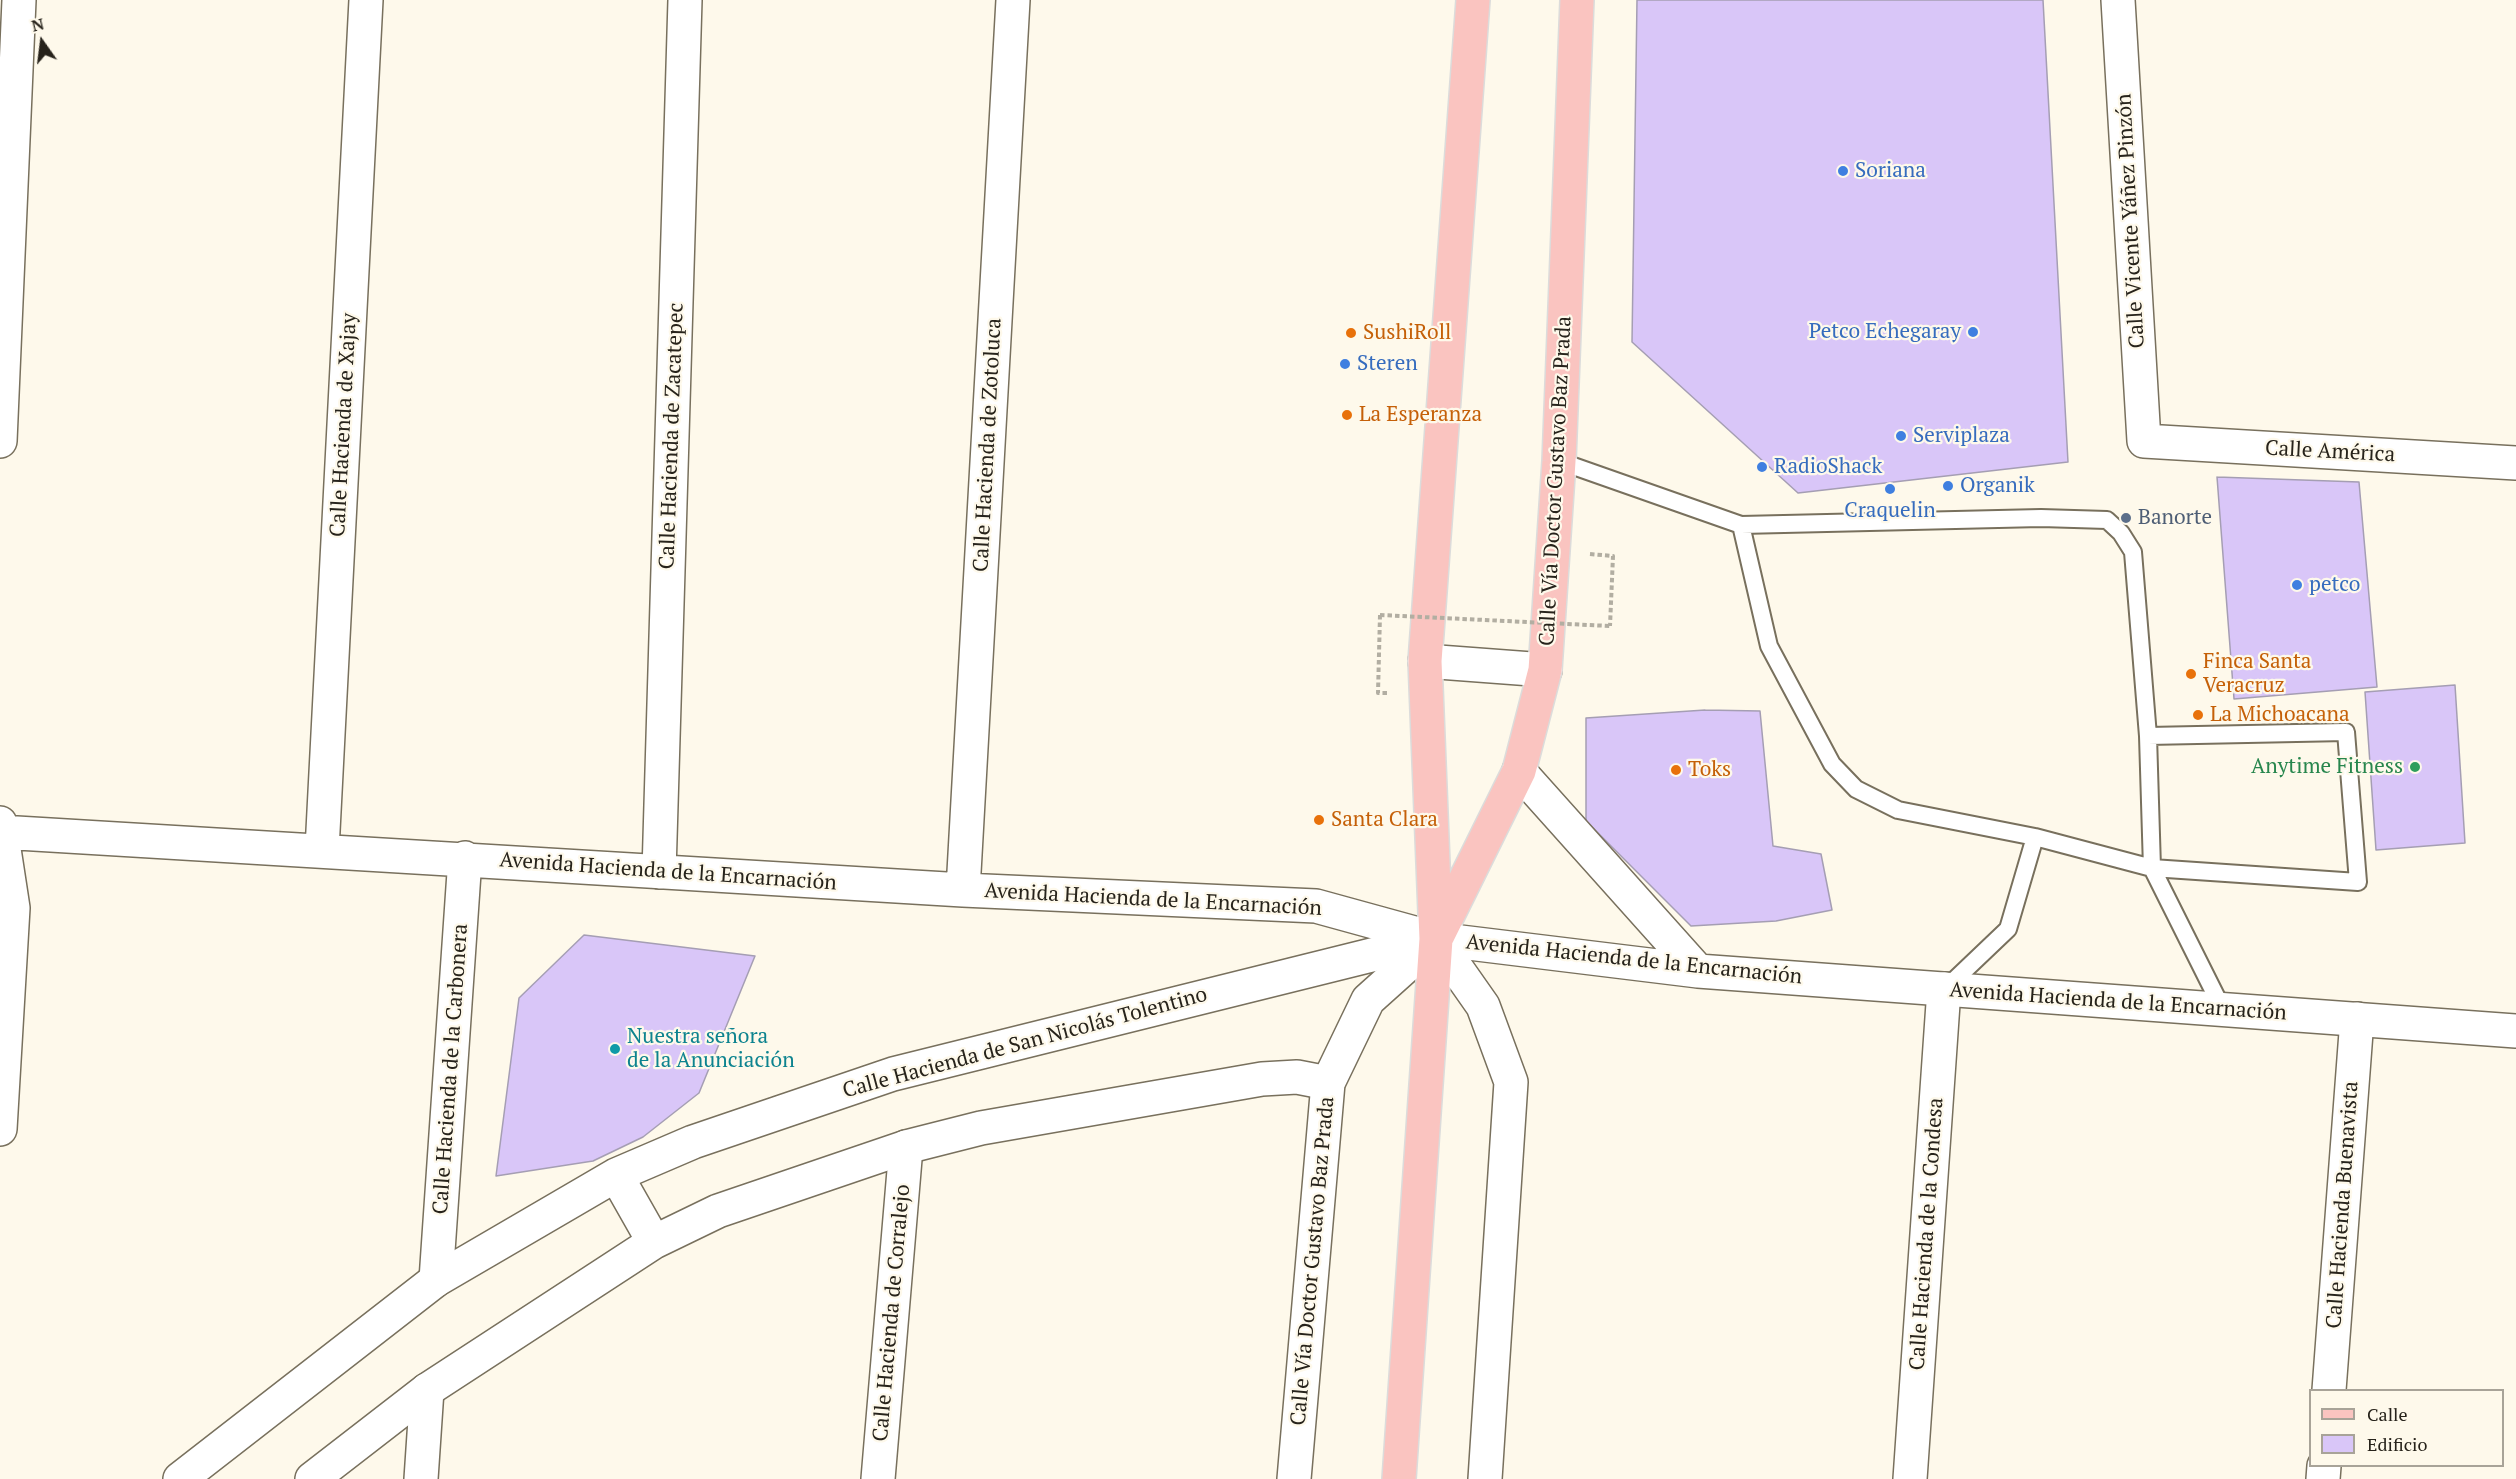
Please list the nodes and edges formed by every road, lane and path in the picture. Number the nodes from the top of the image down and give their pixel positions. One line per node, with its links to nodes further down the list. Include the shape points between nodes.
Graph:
1 (19, 0): 8 (street)
2 (366, 0): 21 (street, Calle Hacienda de Xajay)
3 (685, 0): 24 (street, Calle Hacienda de Zacatepec)
4 (1014, 0): 25 (street, Calle Hacienda de Zotoluca)
5 (1473, 0): 14 (main road, Calle Vía Doctor Gustavo Baz Prada)
6 (1577, 0): 10 (main road, Calle Vía Doctor Gustavo Baz Prada)
7 (2118, 0): 9 (street, Calle Vicente Yáñez Pinzón)
8 (0, 441)
9 (2144, 441): 11 (street, Calle América)
10 (1559, 461): 12 (lane); 15 (main road, Calle Vía Doctor Gustavo Baz Prada)
11 (2516, 463)
12 (1741, 525): 17 (lane, via 2107,520 2133,552); 20 (lane, via 1769,646 1832,764 1856,789 1898,810)
13 (1613, 555): 16 (path, bridge, via 1610,626 1380,615)
14 (1425, 661): 15 (street); 26 (main road, Calle Vía Doctor Gustavo Baz Prada)
15 (1545, 670): 18 (main road, Calle Vía Doctor Gustavo Baz Prada)
16 (1378, 693)
17 (2148, 736): 23 (lane); 23 (lane, via 2346,732 2358,882)
18 (1519, 771): 26 (main road, Calle Vía Doctor Gustavo Baz Prada); 27 (street)
19 (0, 829): 21 (street, Avenida Hacienda de la Encarnación); 33 (street, via 13,908)
20 (2035, 837): 23 (lane); 28 (lane, via 2008,928)
21 (322, 850): 22 (street, Avenida Hacienda de la Encarnación)
22 (465, 858): 24 (street, Avenida Hacienda de la Encarnación); 37 (street, Calle Hacienda de la Carbonera)
23 (2152, 868): 29 (lane)
24 (658, 872): 25 (street, Avenida Hacienda de la Encarnación)
25 (963, 890): 26 (street, Avenida Hacienda de la Encarnación, via 1316,906)
26 (1436, 939): 27 (street, Avenida Hacienda de la Encarnación); 32 (street, Calle Vía Doctor Gustavo Baz Prada, via 1368,1000); 35 (street, Calle Hacienda de San Nicolás Tolentino, via 893,1074 693,1142); 45 (main road, Calle Vía Doctor Gustavo Baz Prada); 46 (street, via 1483,1006 1511,1082)
27 (1698, 971): 28 (street, Avenida Hacienda de la Encarnación)
28 (1944, 989): 29 (street, Avenida Hacienda de la Encarnación); 47 (street, Calle Hacienda de la Condesa)
29 (2223, 1010): 30 (street, Avenida Hacienda de la Encarnación)
30 (2357, 1019): 31 (street, Avenida Hacienda de la Encarnación); 38 (street, Calle Hacienda Buenavista)
31 (2516, 1031)
32 (1328, 1083): 34 (street, via 1297,1077 1262,1079 981,1128); 44 (street, Calle Vía Doctor Gustavo Baz Prada)
33 (0, 1129)
34 (906, 1147): 36 (street, via 718,1211); 43 (street, Calle Hacienda de Corralejo)
35 (616, 1175): 36 (street); 37 (street, Calle Hacienda de San Nicolás Tolentino)
36 (654, 1242): 39 (street)
37 (436, 1280): 40 (street, Calle Hacienda de San Nicolás Tolentino)
38 (2329, 1389)
39 (428, 1390): 41 (street); 42 (street)
40 (180, 1479)
41 (312, 1479)
42 (421, 1479)
43 (878, 1479)
44 (1294, 1479)
45 (1399, 1479)
46 (1485, 1479)
47 (1910, 1479)

